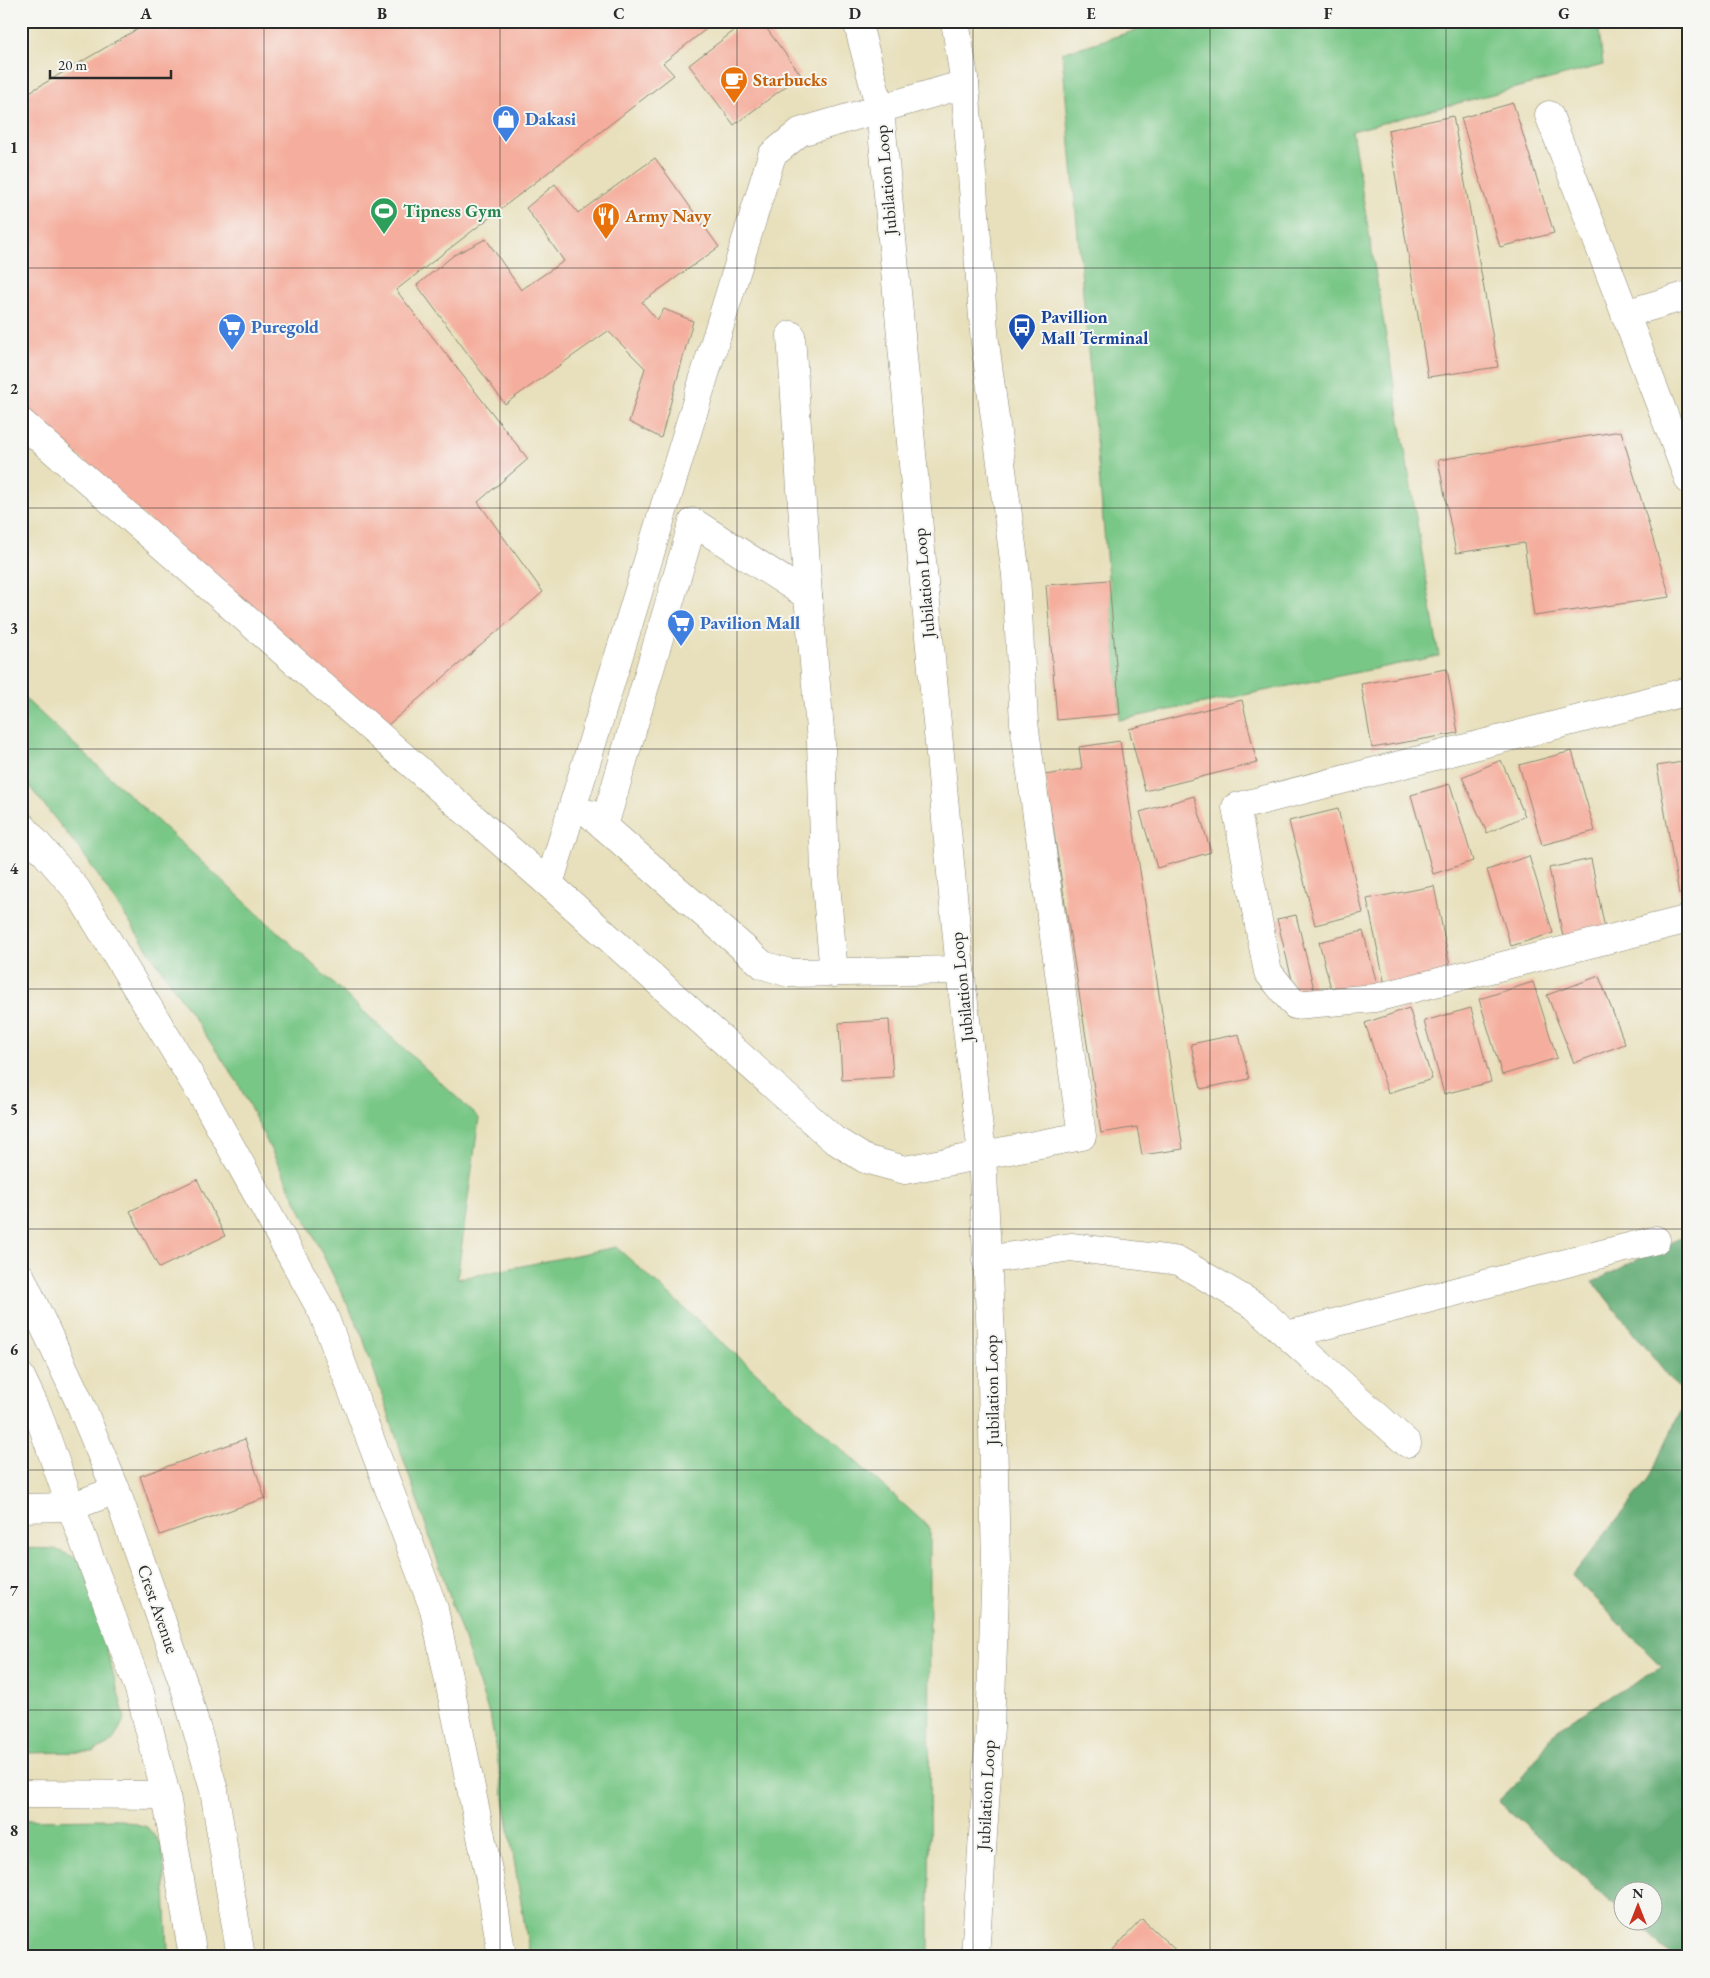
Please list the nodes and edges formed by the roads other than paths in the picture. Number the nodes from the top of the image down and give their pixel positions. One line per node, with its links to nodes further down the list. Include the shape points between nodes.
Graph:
1 (857, 21): 4 (street, Jubilation Loop)
2 (955, 21): 3 (street)
3 (965, 84): 4 (street); 20 (street, via 985,343 1016,575 1024,723 1082,1136)
4 (880, 109): 13 (street, via 800,132 772,155); 18 (street, Jubilation Loop)
5 (1549, 115): 7 (street)
6 (1689, 296): 7 (street)
7 (1625, 314): 10 (street)
8 (791, 335): 11 (street)
9 (21, 422): 16 (street)
10 (1689, 480)
11 (808, 596): 15 (street, via 693,522); 19 (street, via 821,741)
12 (1689, 691): 17 (street, via 1236,807 1268,972 1295,1005 1375,998)
13 (574, 799): 15 (street); 16 (street)
14 (21, 825): 34 (street, via 77,890 206,1102 323,1312 434,1609 490,1880)
15 (604, 826): 19 (street, via 763,966 789,973)
16 (549, 884): 20 (street, via 833,1139 865,1160 905,1170)
17 (1689, 919)
18 (960, 970): 19 (street); 20 (street, Jubilation Loop)
19 (834, 973)
20 (982, 1154): 22 (street, Jubilation Loop)
21 (1656, 1240): 24 (street)
22 (986, 1260): 24 (street, via 1071,1247 1179,1261 1255,1306); 35 (street, Jubilation Loop, via 996,1565 990,1736)
23 (21, 1277): 27 (street, Crest Avenue)
24 (1287, 1335): 26 (street)
25 (21, 1377): 28 (street, via 38,1412)
26 (1407, 1443)
27 (116, 1490): 28 (street); 33 (street, Crest Avenue, via 185,1688 214,1790)
28 (71, 1507): 29 (street); 31 (street, via 139,1689)
29 (21, 1508)
30 (21, 1794): 31 (street)
31 (166, 1795): 32 (street)
32 (192, 1957)
33 (241, 1957)
34 (502, 1957)
35 (976, 1957)

